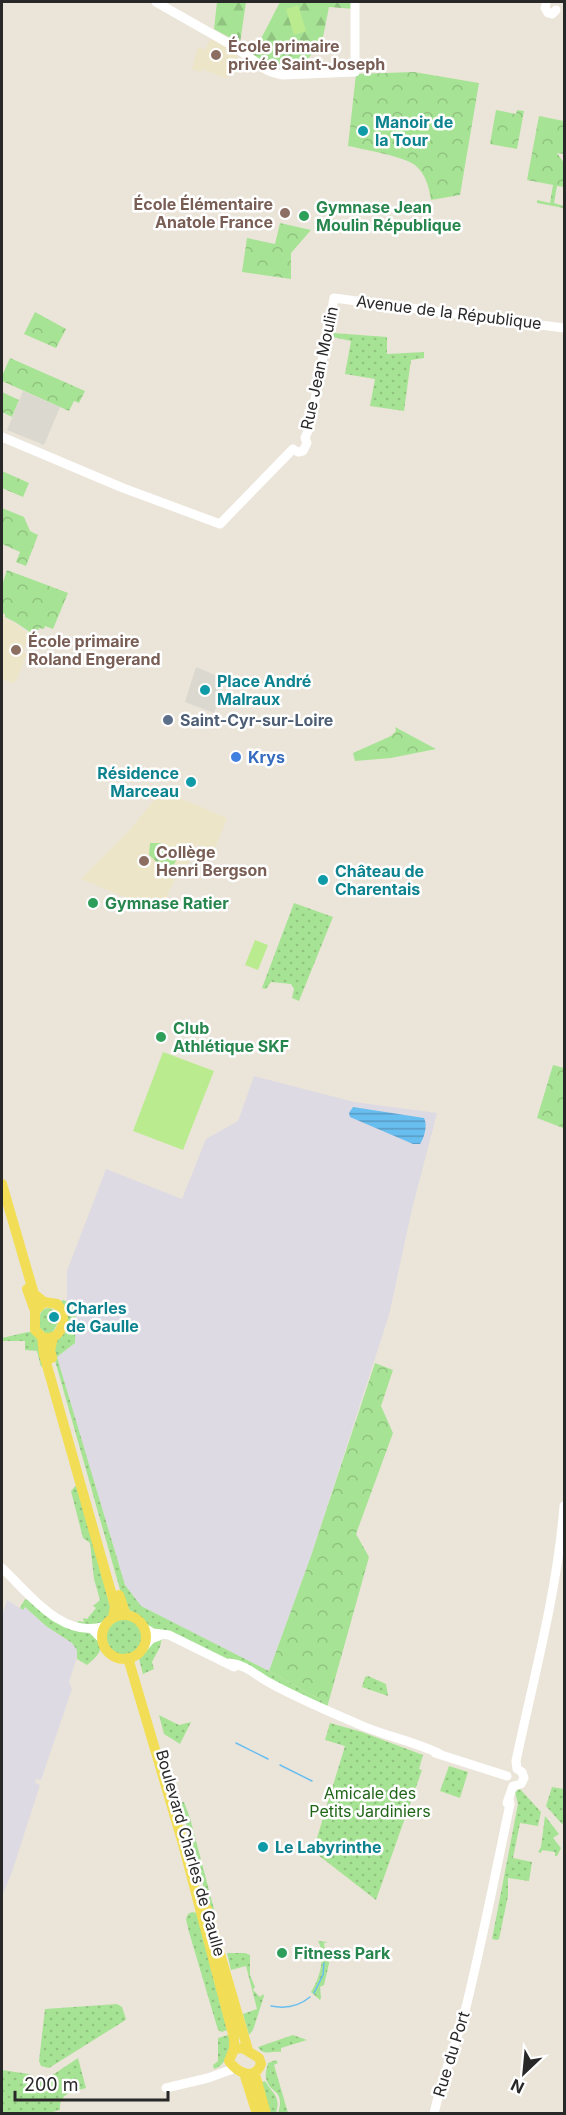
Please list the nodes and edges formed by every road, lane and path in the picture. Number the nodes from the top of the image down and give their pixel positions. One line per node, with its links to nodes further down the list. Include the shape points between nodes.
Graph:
1 (156, 2): 2 (street, via 267,70 282,75 355,72)
2 (355, 2)
3 (545, 3): 4 (street, via 554,3)
4 (560, 12)
5 (334, 298): 6 (street, Avenue de la République); 7 (street, Rue Jean Moulin, via 303,451 293,449 220,524)
6 (564, 328)
7 (2, 437)
8 (2, 1184): 10 (main road, via 34,1294)
9 (2, 1205): 11 (main road)
10 (44, 1302): 11 (main road); 12 (main road, via 57,1304 63,1314 60,1332)
11 (35, 1311): 12 (main road, via 35,1330)
12 (47, 1338): 15 (main road); 16 (main road, via 44,1355 115,1606)
13 (564, 1506): 24 (street, via 550,1612)
14 (2, 1568): 19 (street, via 59,1621)
15 (126, 1615): 16 (main road); 18 (main road)
16 (113, 1618): 17 (main road)
17 (105, 1626): 19 (street); 20 (main road)
18 (144, 1628): 21 (street); 22 (main road)
19 (93, 1630): 20 (street)
20 (102, 1639): 23 (main road, via 104,1647 116,1658)
21 (179, 1641): 22 (street, via 159,1636); 25 (street, via 258,1676 324,1716)
22 (144, 1647): 23 (main road)
23 (132, 1657): 27 (main road, Boulevard Charles de Gaulle, via 234,2037); 28 (main road, Boulevard Charles de Gaulle)
24 (517, 1769): 25 (street); 26 (street, via 524,1778 521,1784)
25 (507, 1776): 26 (street)
26 (513, 1786): 33 (street, Rue du Port, via 495,1854 469,1994)
27 (234, 2049): 28 (main road); 29 (main road)
28 (248, 2050): 29 (main road, Boulevard Charles de Gaulle, via 261,2061 260,2067)
29 (241, 2069): 30 (street); 31 (main road); 32 (main road)
30 (166, 2088)
31 (257, 2114)
32 (266, 2114)
33 (434, 2114)

